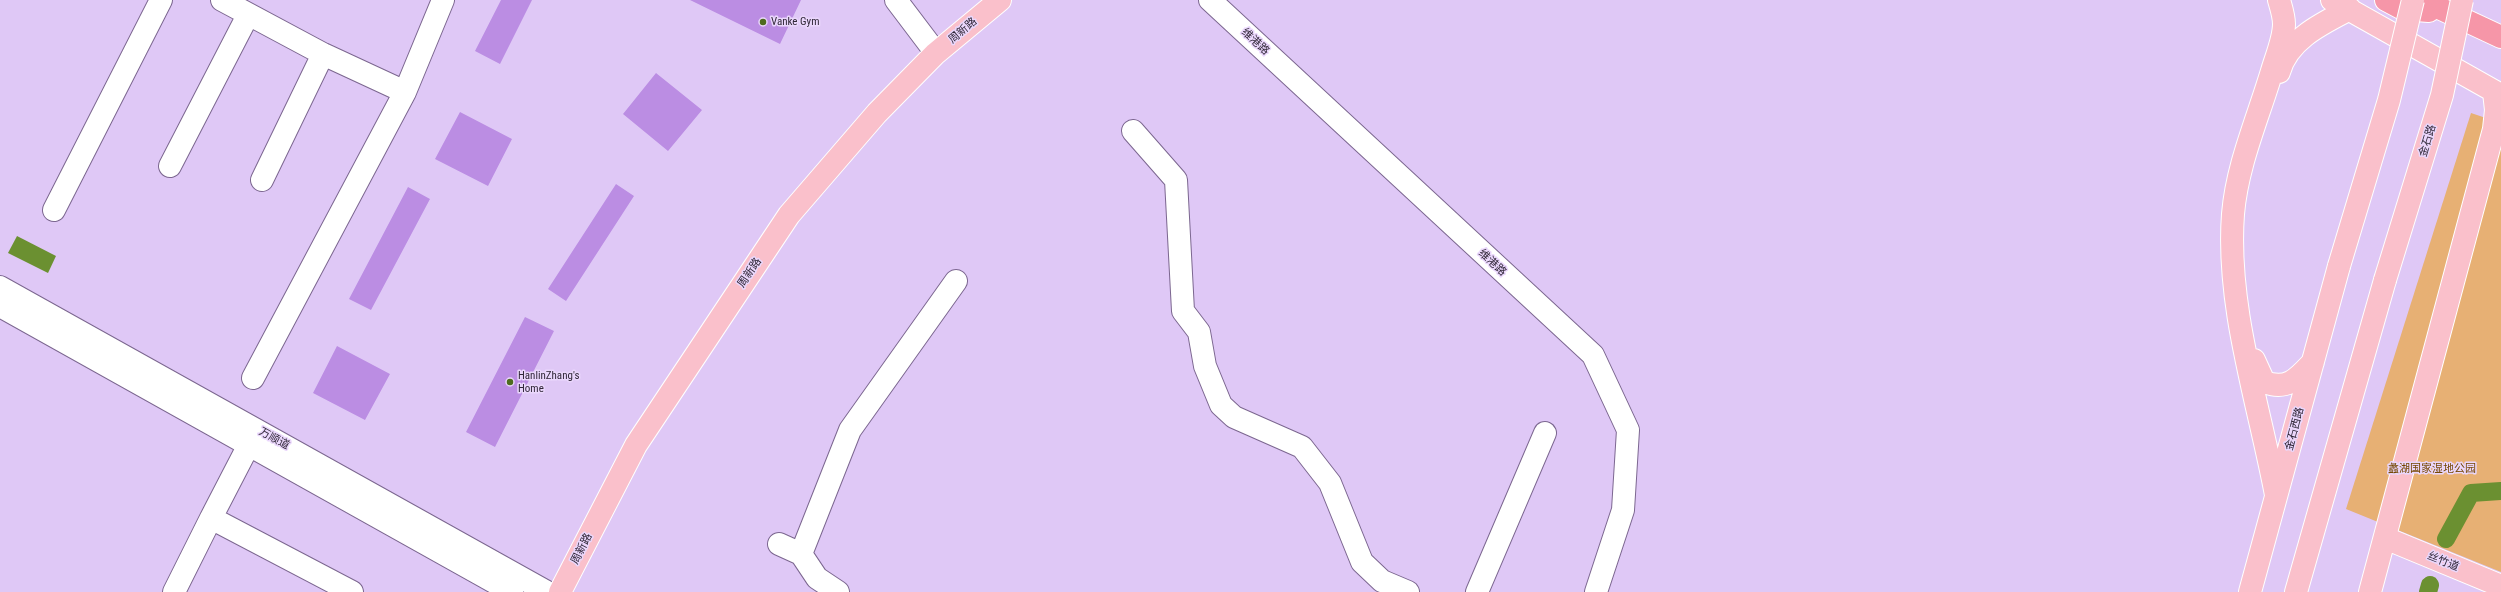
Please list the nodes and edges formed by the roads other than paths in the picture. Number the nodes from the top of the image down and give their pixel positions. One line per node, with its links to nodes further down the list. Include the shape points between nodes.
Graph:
1 (161, 0): 25 (street)
2 (222, 0): 15 (street)
3 (443, 0): 19 (street)
4 (896, 0): 17 (street)
5 (984, 0): 17 (main road, 周新路)
6 (1000, 0): 44 (main road, 周新路, via 935,54 888,102 789,215 636,445)
7 (1210, 0): 48 (street, 维港路, via 1593,355 1628,430 1623,510)
8 (1222, 0): 49 (street, 维港路, via 1600,350 1638,431 1632,511)
9 (2279, 0): 33 (main road, via 2284,24 2242,166 2234,213 2232,252 2242,330)
10 (2386, 0): 14 (highway, via 2404,9)
11 (2413, 0): 29 (main road, 金石西路, bridge, via 2389,100)
12 (2422, 0): 14 (highway)
13 (2341, 5): 20 (main road); 29 (main road, via 2302,37 2281,64 2250,169 2241,214 2241,261 2255,364 2264,382 2275,386 2287,385)
14 (2455, 6): 16 (highway); 51 (main road, 金石路, bridge, via 2442,95 2385,280)
15 (248, 15): 18 (street); 23 (street)
16 (2501, 37)
17 (930, 45): 43 (main road, 周新路, via 868,108 783,208 701,324 629,441)
18 (323, 54): 19 (street); 24 (street)
19 (405, 92): 30 (street)
20 (2497, 94): 35 (main road, via 2494,129)
21 (1132, 131): 46 (street, via 1176,180 1183,311 1199,332 1205,366 1221,405 1234,417 1302,447 1330,483 1362,562 1382,582)
22 (2501, 143): 35 (main road, via 2488,166)
23 (170, 166)
24 (262, 180)
25 (54, 210)
26 (956, 281): 37 (street, via 850,430)
27 (0, 287): 32 (street, 万顺道)
28 (0, 306): 32 (street, 万顺道)
29 (2313, 362): 33 (main road, 金石西路)
30 (253, 378)
31 (1545, 433): 47 (street)
32 (252, 437): 34 (street); 41 (street, 万顺道); 42 (street, 万顺道)
33 (2276, 495): 50 (main road, 金石西路)
34 (211, 518): 39 (street); 40 (street)
35 (2387, 536): 38 (main road, 丝竹道); 52 (main road); 53 (main road)
36 (779, 544): 37 (street)
37 (801, 554): 45 (street, via 817,578)
38 (2501, 586)
39 (174, 592)
40 (352, 592)
41 (512, 592)
42 (547, 592)
43 (553, 592)
44 (560, 592)
45 (838, 592)
46 (1408, 592)
47 (1477, 592)
48 (1596, 592)
49 (1604, 592)
50 (2250, 592)
51 (2296, 592)
52 (2370, 592)
53 (2375, 592)

